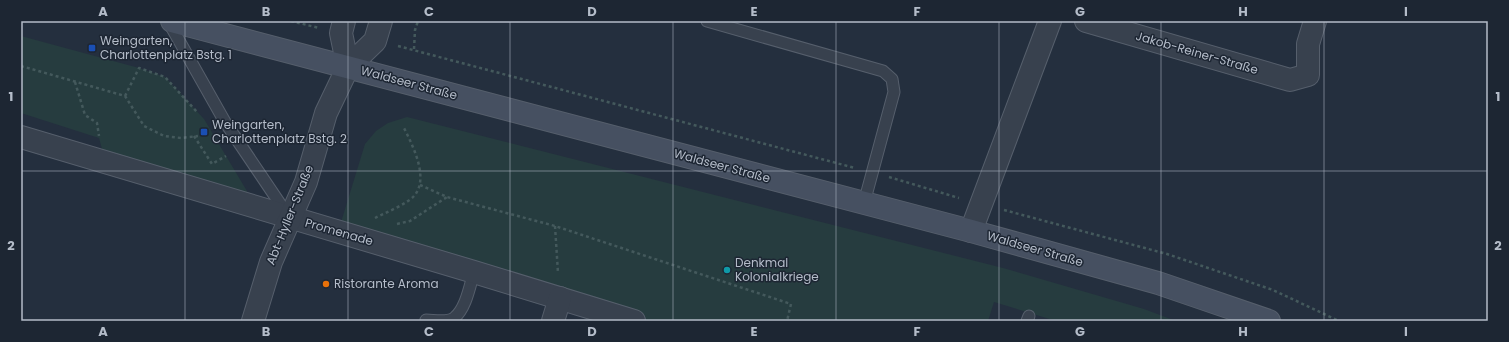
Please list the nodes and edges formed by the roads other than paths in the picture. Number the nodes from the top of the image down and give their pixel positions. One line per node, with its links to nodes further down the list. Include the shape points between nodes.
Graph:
1 (168, 21): 12 (lane, via 225,122)
2 (172, 21): 9 (main road, Waldseer Straße)
3 (707, 21): 11 (lane, via 883,70 892,79 894,92)
4 (1050, 21): 13 (street)
5 (1086, 21): 6 (street, Jakob-Reiner-Straße, via 1290,80 1308,75 1308,44)
6 (1315, 21)
7 (342, 27): 9 (street)
8 (378, 31): 9 (street, Abt-Hyller-Straße)
9 (348, 67): 11 (main road, Waldseer Straße); 12 (street, Abt-Hyller-Straße, via 326,113 306,182)
10 (21, 137): 12 (street, Promenade)
11 (864, 203): 13 (main road, Waldseer Straße)
12 (290, 218): 14 (street, Promenade); 18 (street, Abt-Hyller-Straße, via 271,262)
13 (971, 231): 17 (main road, Waldseer Straße, via 1158,283)
14 (474, 272): 15 (street, Promenade); 16 (lane, via 467,296 454,319)
15 (560, 298): 19 (street); 20 (street, Promenade)
16 (426, 320)
17 (1265, 320)
18 (253, 321)
19 (553, 321)
20 (634, 321)

